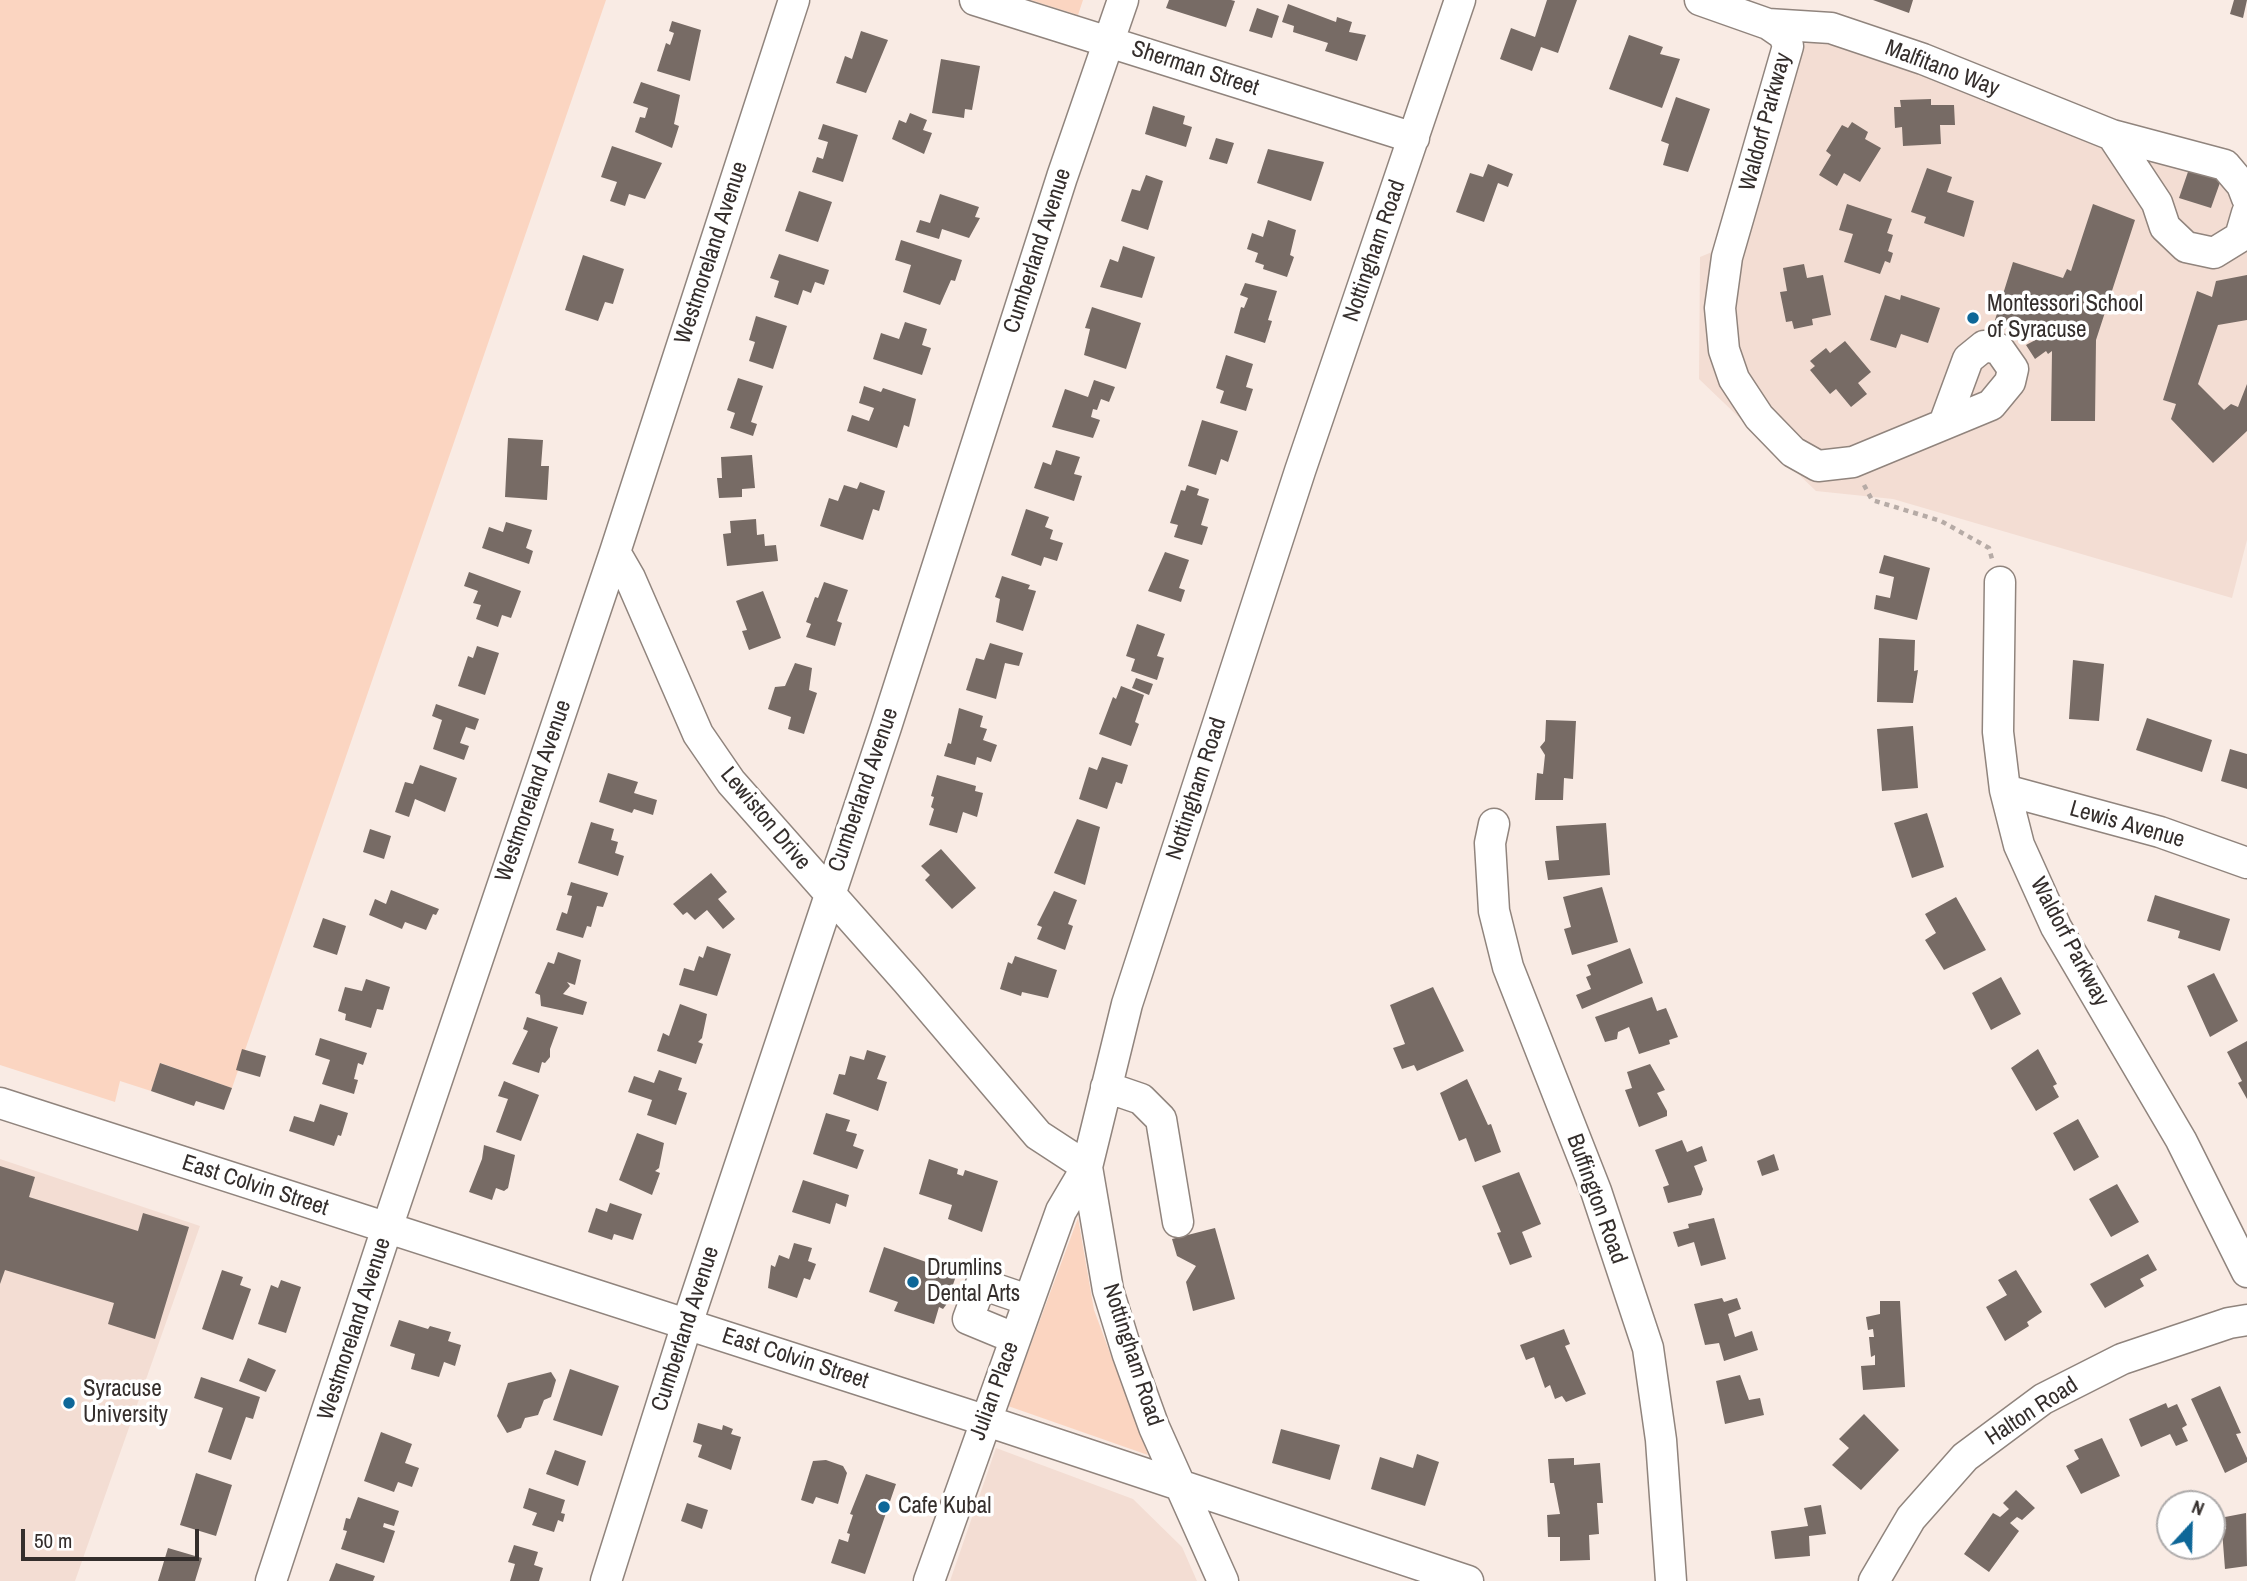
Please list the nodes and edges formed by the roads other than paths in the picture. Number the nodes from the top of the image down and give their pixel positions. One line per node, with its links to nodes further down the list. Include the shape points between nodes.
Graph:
1 (794, 0): 13 (street, Westmoreland Avenue)
2 (975, 0): 7 (street, Sherman Street)
3 (1123, 0): 7 (street, Cumberland Avenue)
4 (1461, 0): 9 (street, Nottingham Road)
5 (1700, 0): 6 (street, Waldorf Parkway)
6 (1768, 24): 8 (street, Malfitano Way, via 1831,27); 12 (street, Waldorf Parkway, via 1784,35 1788,46 1727,257 1720,308 1724,350 1734,379 1759,417 1793,453 1818,466 1853,462)
7 (1110, 41): 9 (street, Sherman Street); 18 (street, Cumberland Avenue)
8 (2112, 135): 10 (street, Malfitano Way, via 2225,165); 11 (street, via 2157,203 2165,227 2186,247 2214,253 2240,237)
9 (1414, 138): 19 (street, Nottingham Road, via 1131,991)
10 (2247, 198)
11 (2247, 213)
12 (1944, 424)
13 (615, 552): 18 (street, Lewiston Drive, via 698,734 731,782); 23 (street, Westmoreland Avenue)
14 (2000, 582): 15 (street, Waldorf Parkway, via 1998,733)
15 (2005, 790): 17 (street, Lewis Avenue, via 2160,832); 24 (street, Waldorf Parkway, via 2019,845 2056,927 2181,1140)
16 (1494, 824): 36 (street, Buffington Road, via 1490,843 1494,911 1508,968 1596,1191 1648,1348 1661,1440)
17 (2247, 863)
18 (829, 895): 21 (street, Lewiston Drive, via 1038,1135); 27 (street, Cumberland Avenue)
19 (1106, 1087): 21 (street, Nottingham Road); 22 (street, via 1141,1100 1161,1119)
20 (0, 1103): 23 (street, East Colvin Street)
21 (1087, 1167): 25 (street, Julian Place, via 1060,1211); 30 (street, Nottingham Road, via 1108,1290 1154,1427)
22 (1178, 1222)
23 (387, 1228): 27 (street, East Colvin Street); 31 (street, Westmoreland Avenue)
24 (2247, 1272)
25 (1028, 1300): 28 (street, Julian Place); 28 (street, via 981,1284 968,1319)
26 (2247, 1320): 37 (street, Halton Road, via 2122,1359 2043,1399 1965,1457 1911,1518)
27 (687, 1324): 29 (street, East Colvin Street); 32 (street, Cumberland Avenue)
28 (1014, 1338): 29 (street, Julian Place)
29 (984, 1420): 30 (street, East Colvin Street); 33 (street, Julian Place)
30 (1184, 1489): 34 (street, Nottingham Road); 35 (street, East Colvin Street)
31 (271, 1581)
32 (606, 1581)
33 (929, 1581)
34 (1223, 1581)
35 (1468, 1581)
36 (1671, 1581)
37 (1874, 1581)

